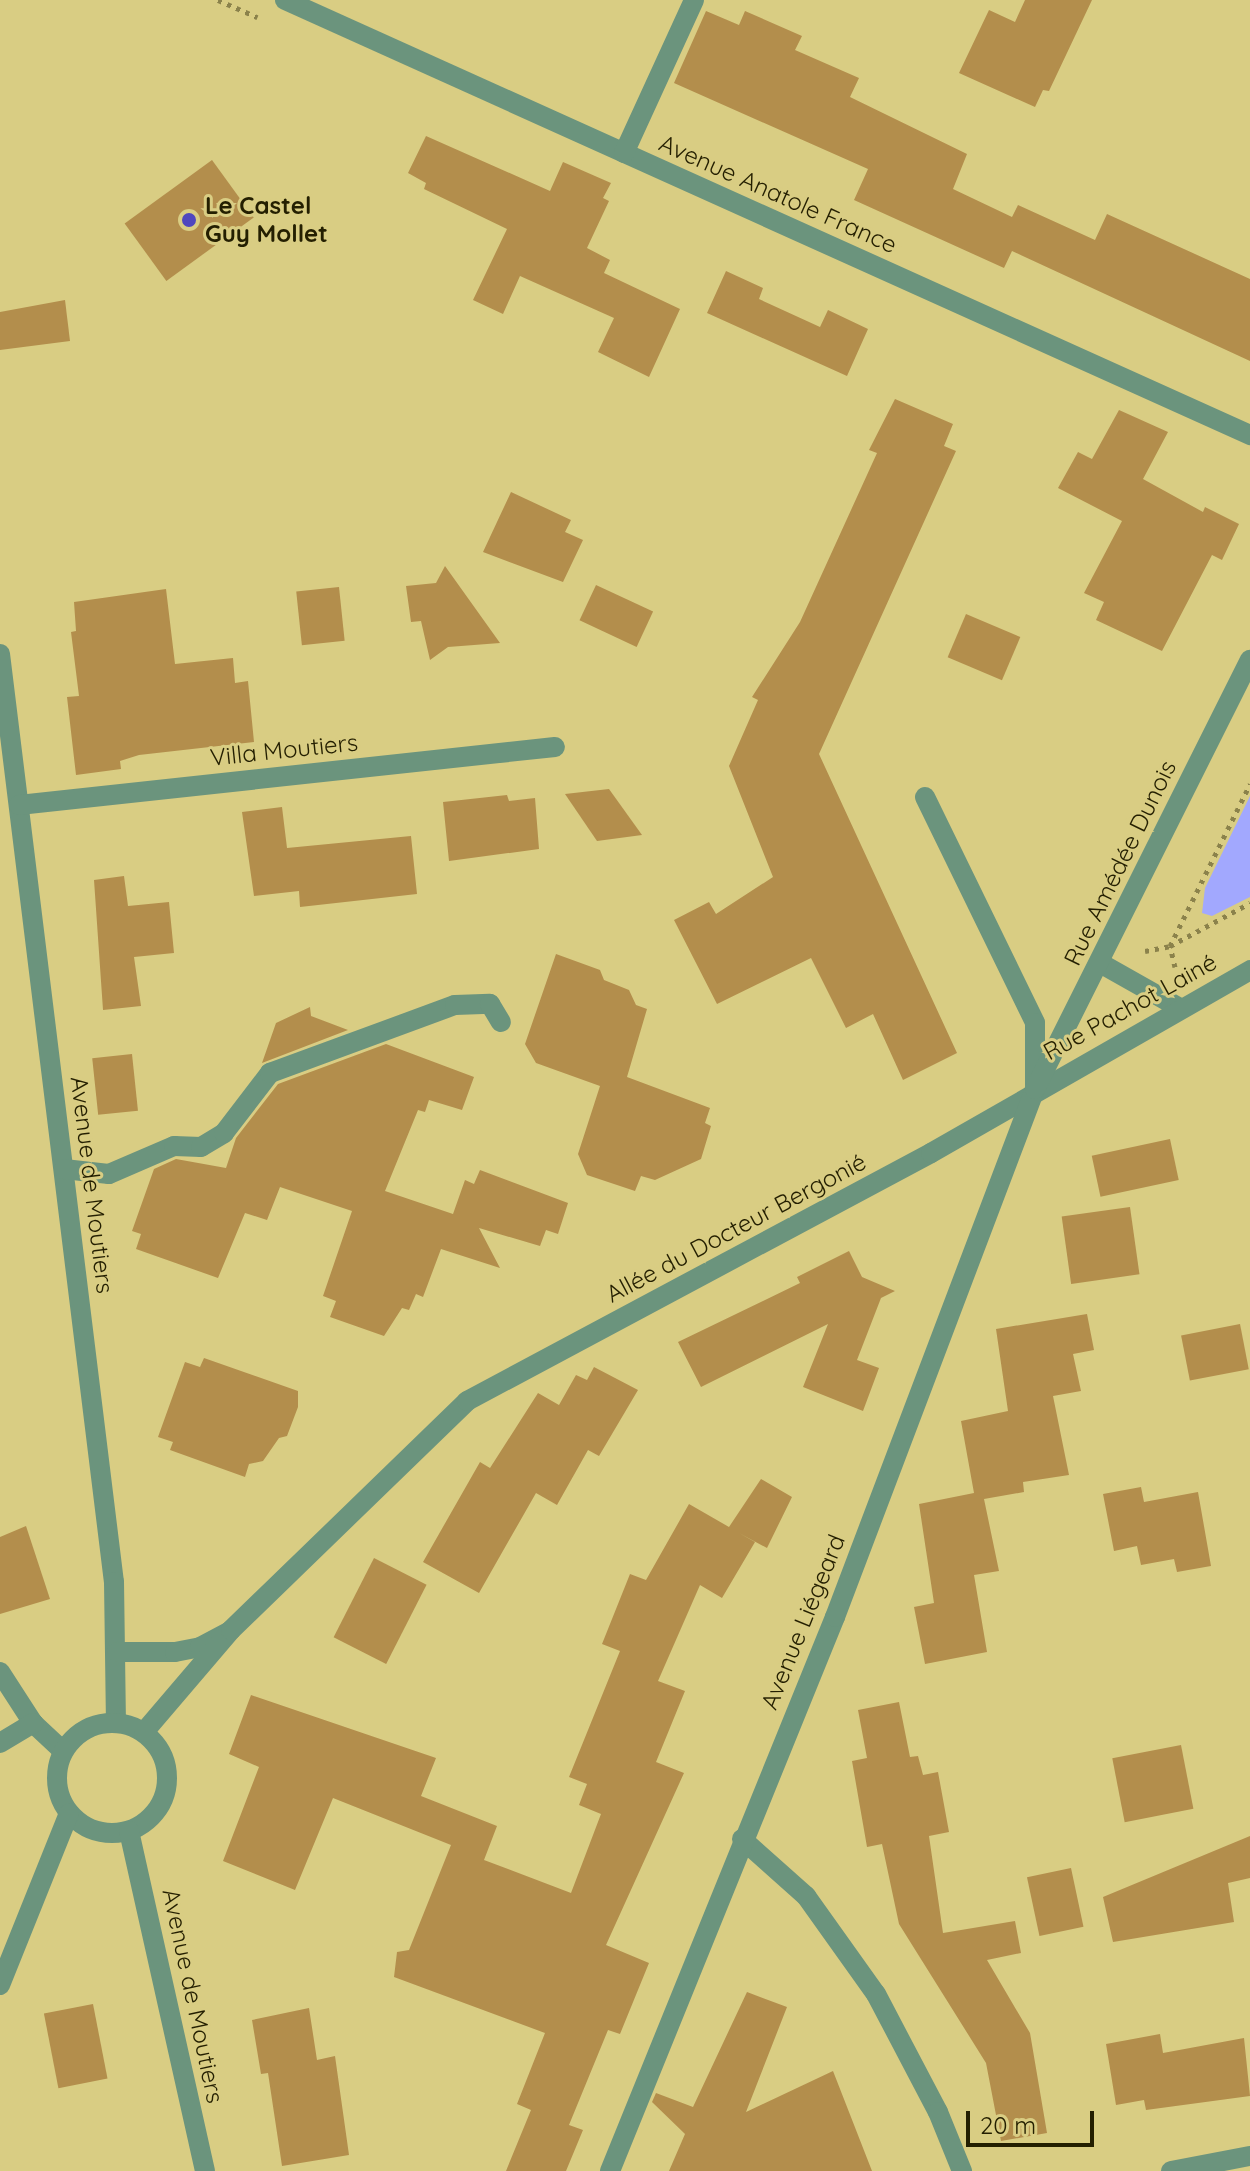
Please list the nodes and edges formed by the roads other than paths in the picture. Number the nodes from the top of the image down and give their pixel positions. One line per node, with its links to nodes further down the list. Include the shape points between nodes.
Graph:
1 (285, 0): 3 (street, Avenue Anatole France)
2 (694, 0): 3 (street)
3 (624, 153): 4 (street, Avenue Anatole France)
4 (1250, 435)
5 (0, 654): 9 (street, Avenue de Moutiers)
6 (1250, 660): 10 (street, Rue Amédée Dunois)
7 (555, 747): 9 (street, Villa Moutiers)
8 (925, 797): 14 (street, via 1035,1023)
9 (19, 805): 15 (street, Avenue de Moutiers)
10 (1101, 961): 12 (street); 14 (street, Rue Amédée Dunois)
11 (1250, 970): 12 (street, Rue Pachot Lainé)
12 (1183, 1005): 14 (street, Rue Pachot Lainé)
13 (501, 1022): 15 (street, via 490,1004 455,1005 270,1073 224,1133 201,1147 174,1146 109,1174)
14 (1035, 1089): 16 (street, Allée du Docteur Bergonié, via 931,1153 467,1401); 26 (street, Avenue Liégeard, via 835,1617)
15 (64, 1169): 17 (street, Avenue de Moutiers, via 114,1582)
16 (231, 1630): 17 (street, Allée du Docteur Bergonié, via 200,1647 175,1652); 21 (street, Allée du Docteur Bergonié)
17 (117, 1652): 20 (street, Avenue de Moutiers)
18 (0, 1672): 19 (street)
19 (33, 1723): 22 (street); 23 (street)
20 (116, 1723): 21 (street); 23 (street, via 83,1730)
21 (144, 1732): 25 (street, via 158,1746 167,1781 153,1815)
22 (0, 1743)
23 (63, 1751): 24 (street, via 57,1783)
24 (69, 1813): 25 (street, via 92,1829); 27 (street)
25 (129, 1831): 29 (street, Avenue de Moutiers)
26 (742, 1839): 30 (street, Avenue Liégeard); 31 (street, via 806,1896 867,1982 938,2112)
27 (0, 1985)
28 (1250, 2156): 32 (street)
29 (205, 2171)
30 (610, 2171)
31 (962, 2171)
32 (1171, 2171)

